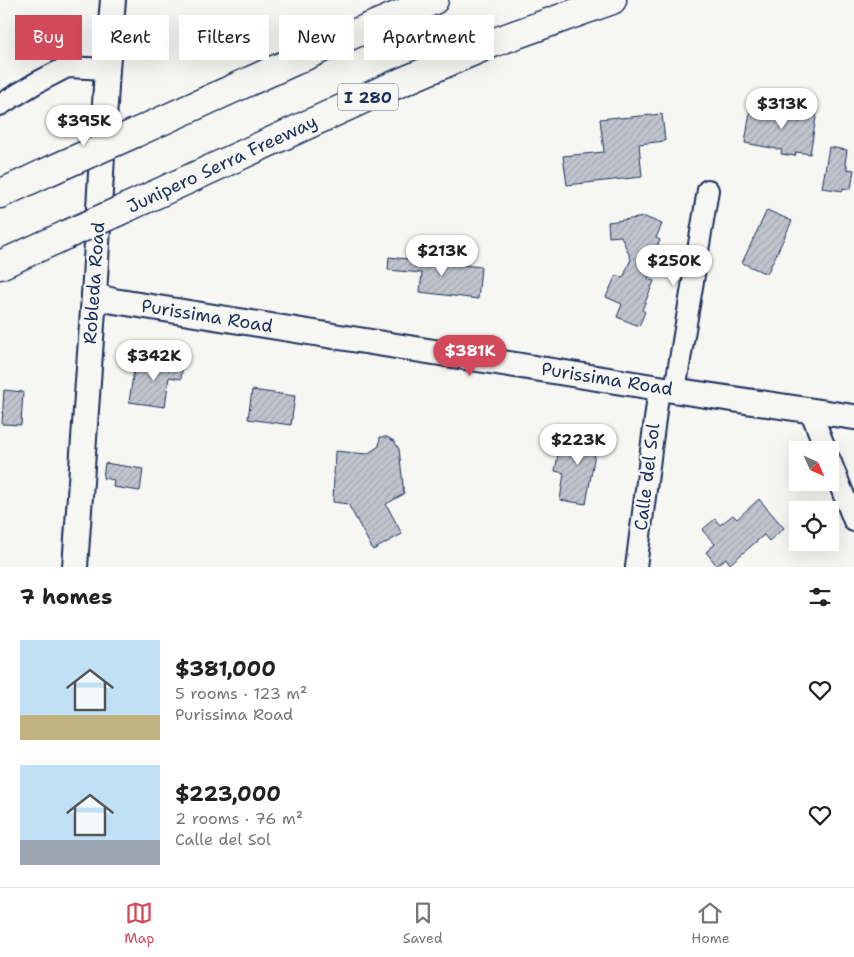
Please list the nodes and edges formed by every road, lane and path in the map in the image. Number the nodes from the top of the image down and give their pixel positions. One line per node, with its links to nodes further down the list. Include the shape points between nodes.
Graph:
1 (113, 0): 4 (street, Robleda Road)
2 (434, 0): 7 (highway, bridge)
3 (612, 0): 8 (highway, Junipero Serra Freeway / I 280, bridge, via 496,42 383,90)
4 (107, 69): 5 (street, via 67,67); 9 (street, Robleda Road)
5 (0, 105)
6 (708, 190): 10 (street, Calle del Sol)
7 (0, 194)
8 (0, 265)
9 (94, 296): 10 (street, Purissima Road); 16 (street, Robleda Road)
10 (667, 389): 11 (street, Purissima Road); 17 (street, Calle del Sol)
11 (810, 410): 12 (street, Purissima Road); 13 (street)
12 (854, 417)
13 (822, 441)
14 (839, 482): 15 (street)
15 (854, 520)
16 (75, 567)
17 (636, 567)

